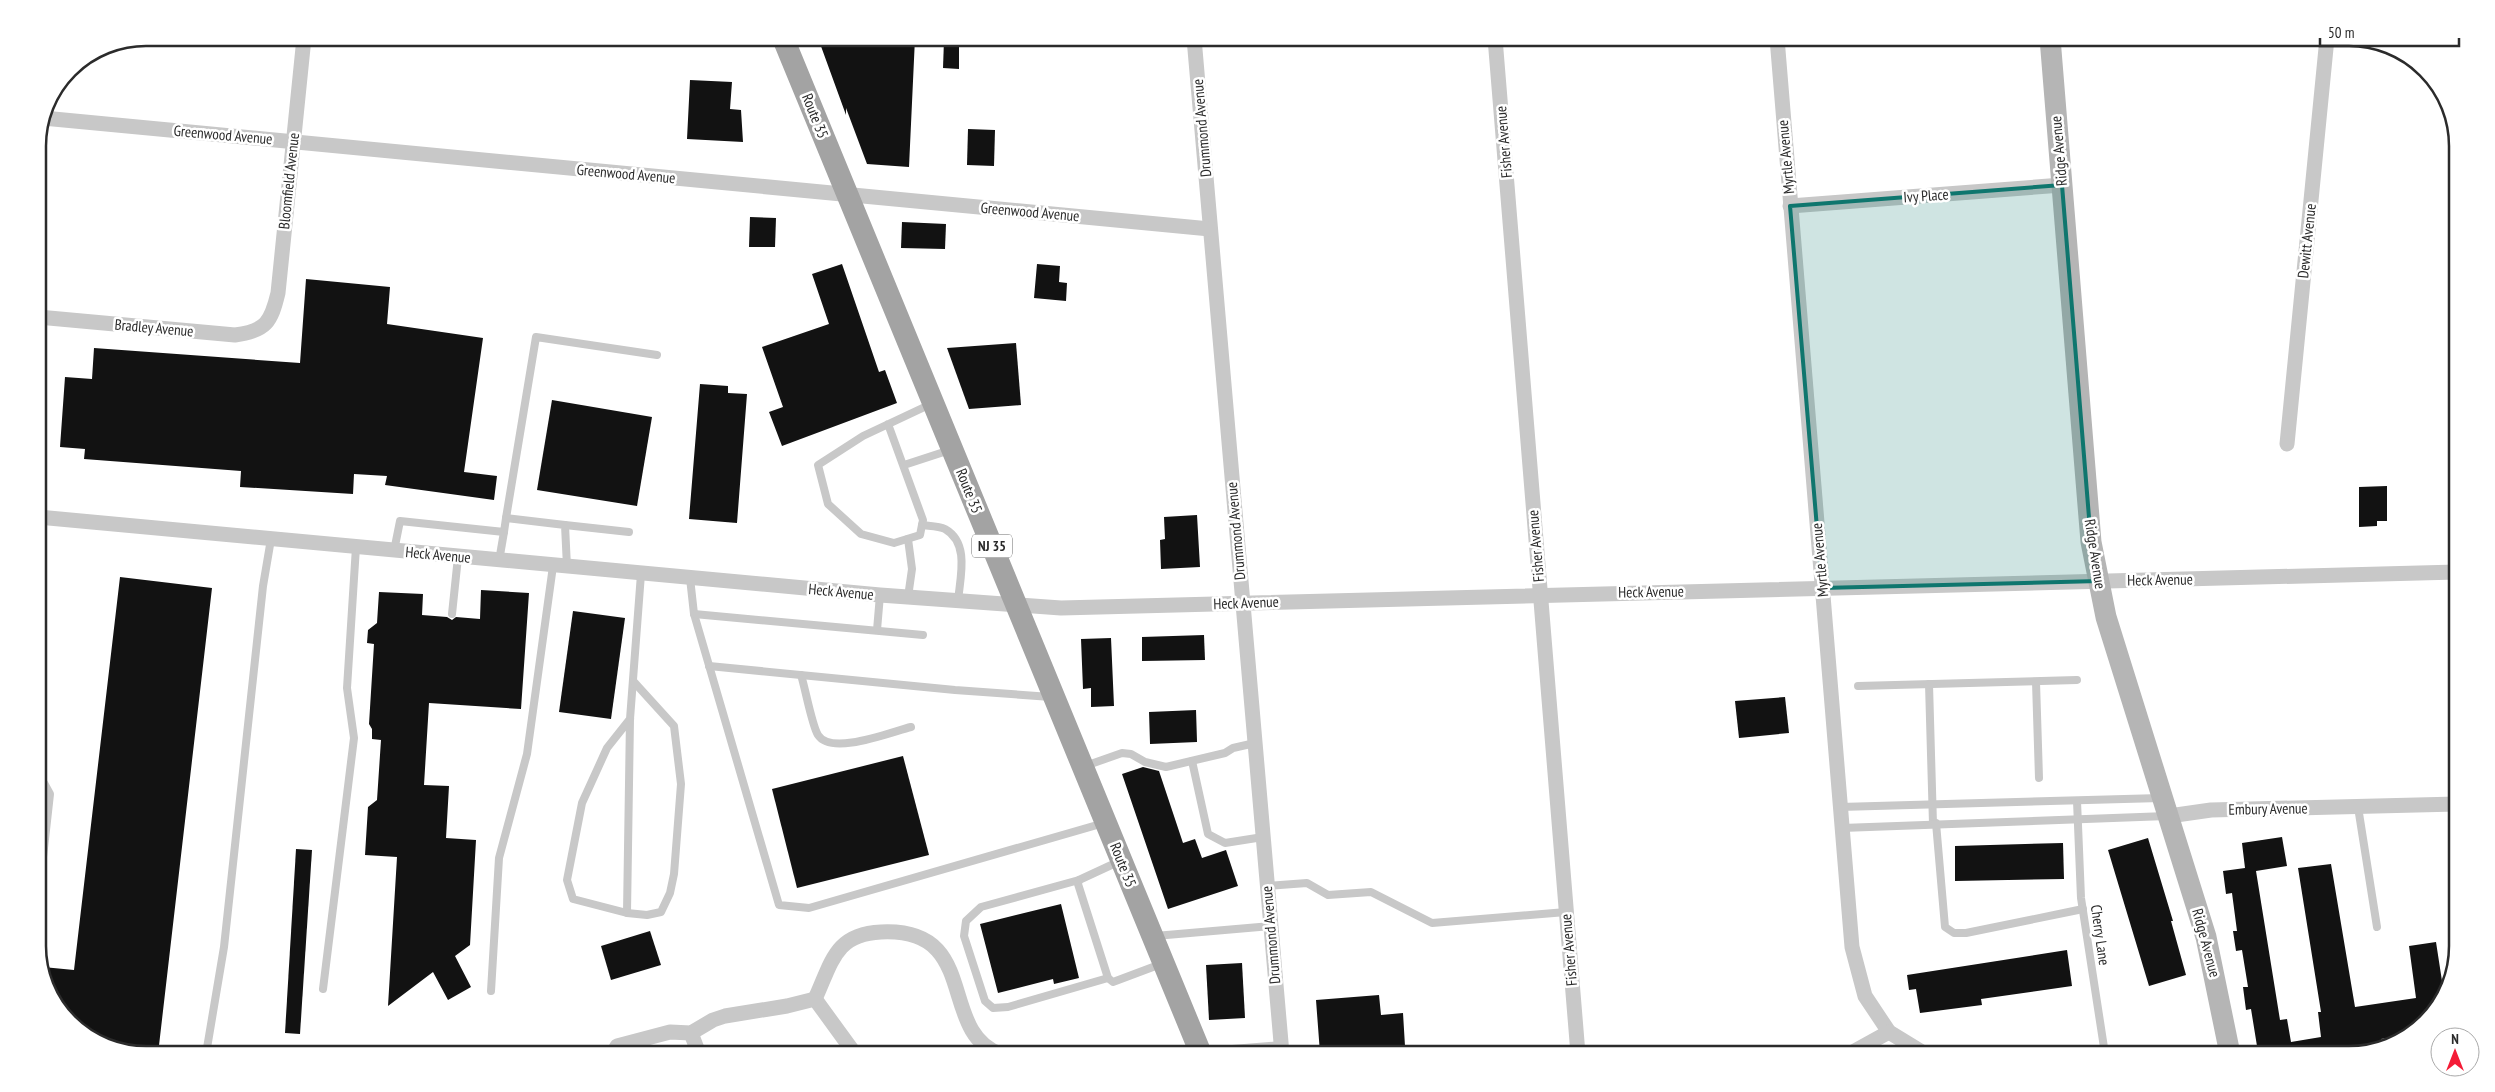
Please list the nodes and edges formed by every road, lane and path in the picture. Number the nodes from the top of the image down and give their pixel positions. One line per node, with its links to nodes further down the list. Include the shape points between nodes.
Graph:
1 (303, 46): 9 (street, Bloomfield Avenue)
2 (786, 46): 11 (main road, Route 35 / NJ 35)
3 (1195, 46): 13 (street, Drummond Avenue)
4 (1496, 46): 41 (street, Fisher Avenue)
5 (1778, 46): 12 (street, Myrtle Avenue)
6 (2051, 46): 10 (street, Ridge Avenue)
7 (2326, 46): 19 (street, Dewitt Avenue)
8 (50, 119): 9 (street, Greenwood Avenue)
9 (293, 142): 11 (street, Greenwood Avenue); 15 (street, Bloomfield Avenue, via 278,293)
10 (2062, 186): 12 (street, Ivy Place); 38 (street, Ridge Avenue, via 2091,542)
11 (847, 195): 13 (street, Greenwood Avenue); 17 (main road, Route 35 / NJ 35)
12 (1790, 206): 39 (street, Myrtle Avenue)
13 (1210, 229): 44 (street, Drummond Avenue)
14 (46, 318): 15 (street, Bradley Avenue, via 235,336 252,333)
15 (267, 323)
16 (657, 355): 23 (lane, via 536,337)
17 (933, 403): 18 (lane); 20 (main road, Route 35 / NJ 35)
18 (888, 424): 21 (lane); 28 (lane, via 818,465 828,504 861,534 894,543)
19 (2287, 444)
20 (952, 450): 21 (lane); 45 (main road, Route 35 / NJ 35)
21 (904, 465): 25 (lane)
22 (46, 518): 29 (street, Heck Avenue)
23 (506, 518): 24 (lane); 26 (lane)
24 (565, 525): 27 (lane); 34 (lane)
25 (922, 525): 28 (lane, via 920,535); 43 (lane, via 944,528 959,543)
26 (504, 532): 31 (lane, via 400,521); 33 (lane)
27 (629, 532)
28 (908, 539): 42 (lane, via 912,569)
29 (271, 540): 30 (street, Heck Avenue); 93 (lane, via 224,947)
30 (356, 548): 31 (street, Heck Avenue); 88 (lane, via 346,688 354,738)
31 (394, 551): 32 (street, Heck Avenue)
32 (458, 557): 33 (street, Heck Avenue); 46 (lane)
33 (499, 561): 34 (street, Heck Avenue)
34 (560, 566): 36 (street, Heck Avenue); 89 (lane, via 526,754 499,858)
35 (2449, 572): 38 (street, Heck Avenue)
36 (641, 574): 37 (street, Heck Avenue); 53 (lane)
37 (690, 578): 40 (street, Heck Avenue); 47 (lane)
38 (2099, 581): 39 (street, Heck Avenue); 69 (street, Ridge Avenue, via 2106,617)
39 (1822, 588): 41 (street, Heck Avenue); 68 (street, Myrtle Avenue)
40 (880, 595): 42 (street, Heck Avenue); 48 (lane)
41 (1540, 595): 44 (street, Heck Avenue); 82 (street, Fisher Avenue)
42 (908, 598): 43 (street, Heck Avenue)
43 (958, 601): 45 (street, Heck Avenue)
44 (1242, 603): 45 (street, Heck Avenue, via 1060,608); 60 (street, Drummond Avenue)
45 (1016, 605): 57 (main road, Route 35 / NJ 35)
46 (452, 614)
47 (694, 614): 48 (lane); 50 (lane)
48 (877, 630): 49 (lane)
49 (923, 635)
50 (709, 666): 51 (lane); 72 (lane, via 779,905 808,908)
51 (801, 675): 57 (lane); 59 (lane, via 818,736 828,743 843,745)
52 (2077, 680): 54 (lane)
53 (634, 682): 58 (lane); 81 (lane, via 674,726 681,784 670,893 661,912 648,915)
54 (2036, 682): 55 (lane); 63 (lane)
55 (1929, 684): 56 (lane); 67 (lane)
56 (1858, 686)
57 (1054, 697): 62 (main road, Route 35 / NJ 35)
58 (630, 719): 81 (lane); 81 (lane, via 607,748 582,803 568,880 573,899)
59 (910, 727)
60 (1254, 743): 61 (lane); 76 (street, Drummond Avenue)
61 (1192, 761): 62 (lane, via 1166,767 1122,753); 76 (lane, via 1208,834 1225,843)
62 (1083, 767): 72 (main road, Route 35 / NJ 35)
63 (2038, 778)
64 (46, 787): 75 (lane, via 50,794)
65 (2077, 801): 67 (lane, Embury Avenue); 69 (lane, Embury Avenue); 71 (lane)
66 (2449, 804): 70 (street, Embury Avenue)
67 (1932, 806): 68 (lane, Embury Avenue); 73 (lane)
68 (1840, 807): 74 (street, Myrtle Avenue)
69 (2166, 807): 70 (street, Embury Avenue, via 2211,810); 71 (lane, Embury Avenue); 104 (street, Ridge Avenue, via 2206,937)
70 (2358, 807): 84 (lane)
71 (2078, 819): 73 (lane, Embury Avenue); 80 (lane, Cherry Lane)
72 (1106, 823): 77 (main road, Route 35 / NJ 35)
73 (1935, 824): 74 (lane, Embury Avenue); 80 (lane, via 1945,927 1954,933)
74 (1842, 828): 91 (street, Myrtle Avenue, via 1856,970 1865,996)
75 (46, 830)
76 (1263, 837): 79 (street, Drummond Avenue)
77 (1122, 860): 78 (lane); 85 (main road, Route 35 / NJ 35)
78 (1079, 880): 87 (lane); 87 (lane, via 982,907 966,921 964,936 985,1001 993,1008 1008,1007)
79 (1267, 886): 82 (lane, via 1306,883 1328,895 1371,892 1432,923); 83 (street, Drummond Avenue)
80 (2083, 909): 103 (lane, Cherry Lane)
81 (627, 912)
82 (1566, 912): 100 (street, Fisher Avenue)
83 (1271, 926): 85 (lane); 99 (street, Drummond Avenue)
84 (2377, 927)
85 (1153, 936): 86 (main road, Route 35 / NJ 35)
86 (1164, 964): 87 (lane, via 1112,982); 98 (main road, Route 35 / NJ 35)
87 (1108, 978)
88 (323, 989)
89 (491, 991)
90 (815, 999): 92 (street, via 725,1016); 96 (street); 97 (street, via 833,959 852,937 876,932 908,934 934,944 943,957 971,1028)
91 (1888, 1032): 101 (street); 102 (street, Myrtle Avenue)
92 (691, 1033): 94 (street, via 670,1032); 95 (street)
93 (207, 1046)
94 (617, 1046)
95 (696, 1046)
96 (849, 1046)
97 (988, 1046)
98 (1198, 1046)
99 (1281, 1046)
100 (1577, 1046)
101 (1863, 1046)
102 (1912, 1046)
103 (2103, 1046)
104 (2228, 1046)

